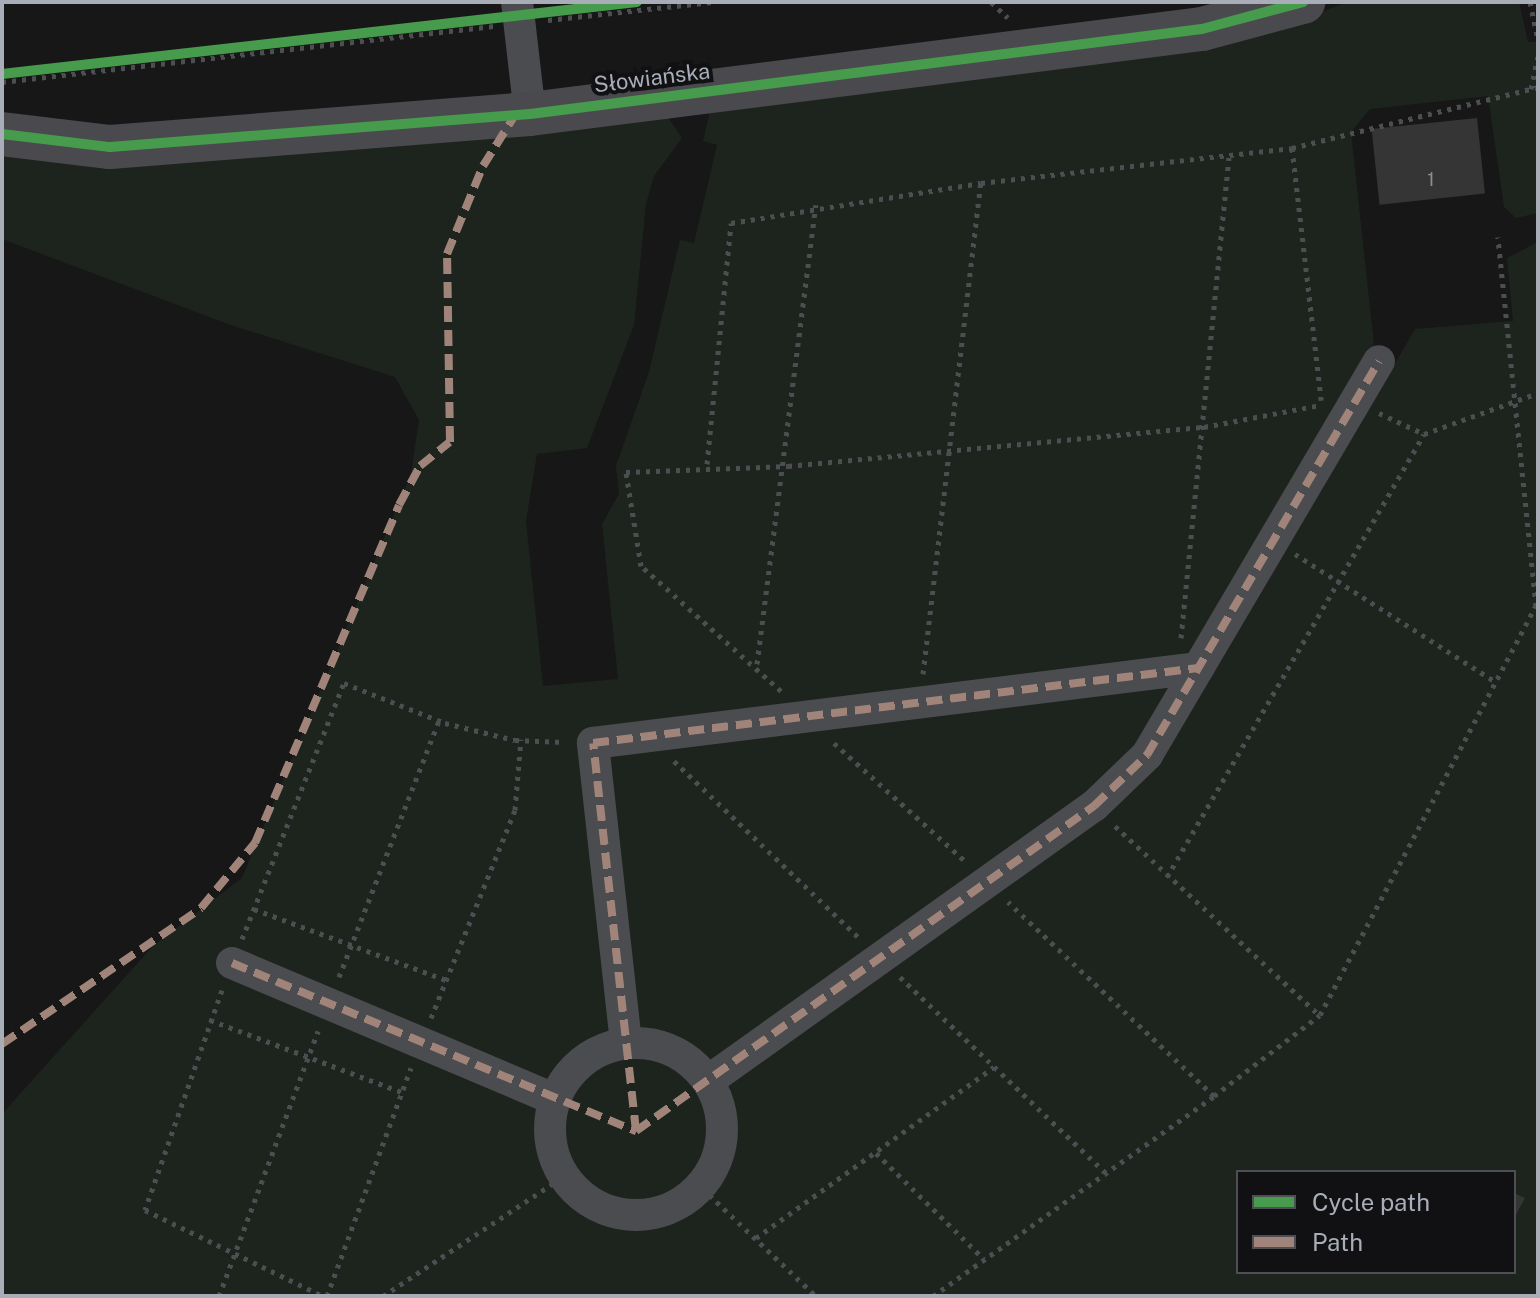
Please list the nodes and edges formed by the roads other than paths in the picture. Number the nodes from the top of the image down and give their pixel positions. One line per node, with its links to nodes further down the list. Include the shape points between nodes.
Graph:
1 (1303, 2): 3 (street, Słowiańska, via 1202,29)
2 (518, 13): 3 (street)
3 (530, 114): 4 (street, Słowiańska, via 110,147)
4 (2, 134)
5 (1379, 361): 6 (street, via 1274,540)
6 (1187, 670): 8 (street, via 593,743); 9 (street, via 1147,755 1094,806)
7 (232, 963): 10 (street)
8 (626, 1043): 9 (street, via 671,1051); 10 (street, via 581,1061)
9 (708, 1081): 10 (street, via 722,1141 702,1188 647,1214 612,1212 581,1196 564,1176 549,1135)
10 (554, 1099)

